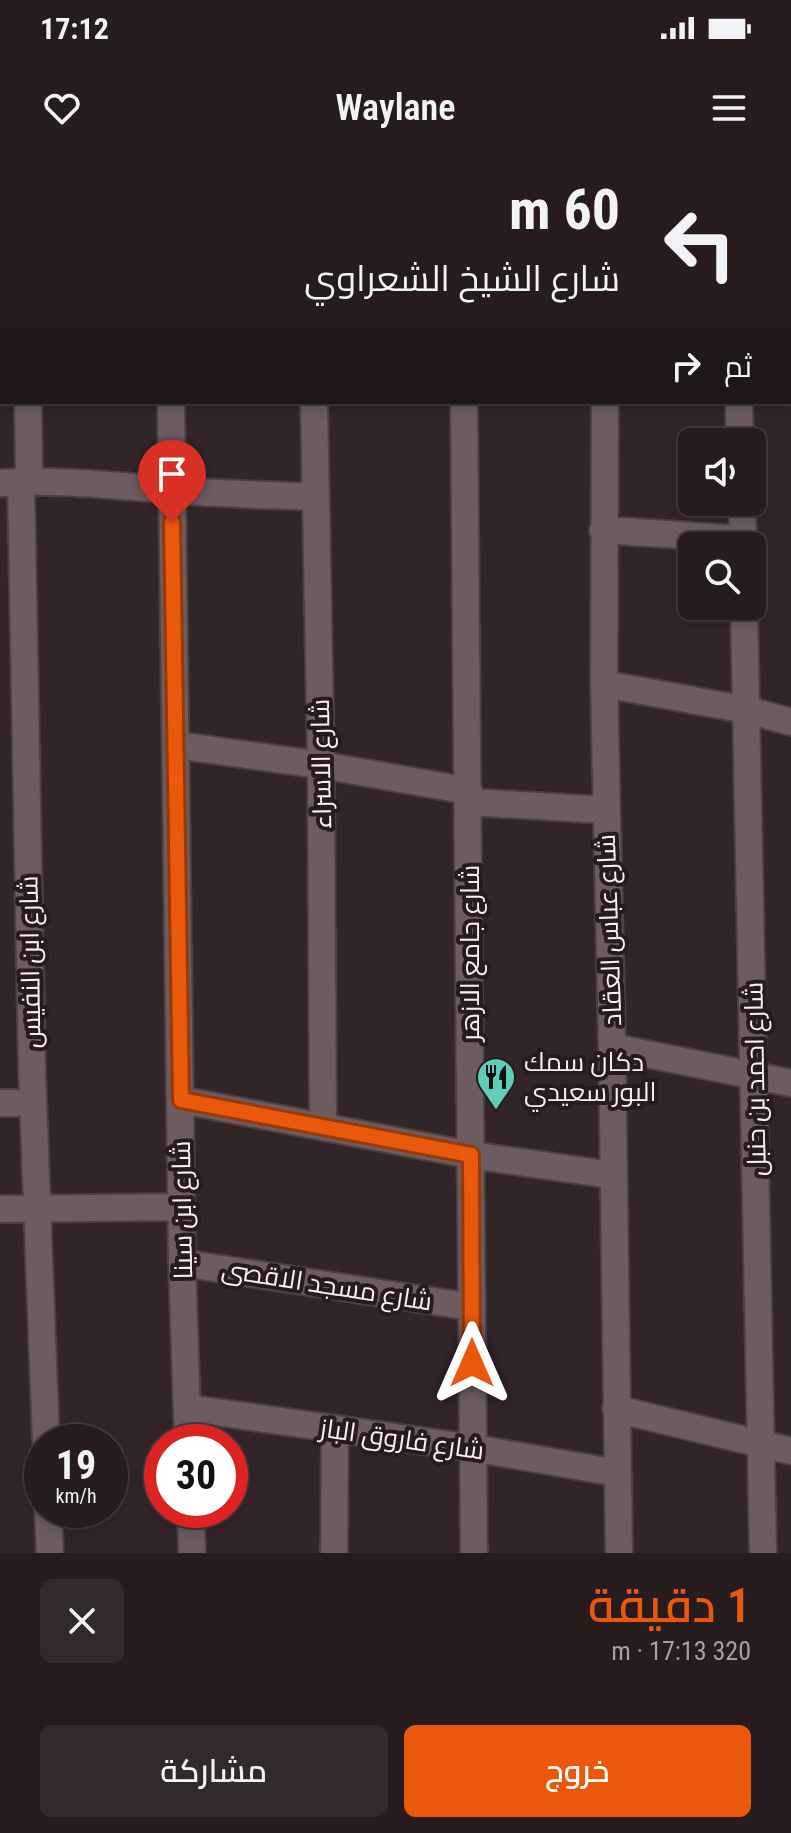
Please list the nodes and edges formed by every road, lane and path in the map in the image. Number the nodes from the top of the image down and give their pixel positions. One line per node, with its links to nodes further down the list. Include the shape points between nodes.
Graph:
1 (28, 404): 8 (street, شارع ابن النفيس)
2 (171, 404): 9 (street, شارع ابن سينا)
3 (314, 404): 10 (street, شارع الاسراء)
4 (464, 404): 19 (street, شارع جامع الازهر)
5 (605, 404): 11 (street, شارع عباس العقاد)
6 (739, 404): 7 (street)
7 (740, 428)
8 (17, 482): 9 (street); 30 (street, شارع ابن النفيس)
9 (172, 490): 10 (street); 17 (street, شارع ابن سينا)
10 (315, 497): 18 (street, شارع الاسراء)
11 (603, 530): 12 (street); 14 (street, شارع عباس العقاد)
12 (678, 536)
13 (744, 620): 15 (street, شارع احمد بن حنبل)
14 (604, 684): 15 (street); 20 (street, شارع عباس العقاد)
15 (747, 710): 16 (street); 22 (street, شارع احمد بن حنبل)
16 (791, 722)
17 (176, 745): 18 (street); 24 (street, شارع ابن سينا)
18 (321, 765): 19 (street); 25 (street, شارع الاسراء)
19 (469, 797): 20 (street); 26 (street, شارع جامع الازهر)
20 (605, 810): 21 (street, شارع عباس العقاد)
21 (612, 1047): 22 (street); 27 (street, شارع عباس العقاد)
22 (755, 1074): 23 (street); 38 (street, شارع احمد بن حنبل)
23 (791, 1083)
24 (181, 1100): 25 (street); 28 (street, شارع ابن سينا)
25 (323, 1125): 26 (street)
26 (471, 1155): 27 (street); 32 (street, شارع جامع الازهر)
27 (612, 1175): 34 (street, شارع عباس العقاد)
28 (182, 1207): 30 (street); 31 (street, شارع ابن سينا)
29 (0, 1209): 30 (street)
30 (37, 1209): 35 (street, شارع ابن النفيس)
31 (182, 1263): 32 (street, شارع مسجد الاقصى); 33 (street, شارع ابن سينا)
32 (472, 1307): 39 (street, شارع جامع الازهر)
33 (187, 1408): 36 (street, شارع ابن سينا); 37 (street, شارع فاروق الباز)
34 (616, 1409): 38 (street); 41 (street, شارع عباس العقاد)
35 (45, 1424)
36 (187, 1424)
37 (335, 1429): 39 (street, شارع فاروق الباز); 46 (street)
38 (761, 1445): 40 (street); 49 (street, شارع احمد بن حنبل)
39 (473, 1448): 41 (street, شارع فاروق الباز); 47 (street, شارع جامع الازهر)
40 (791, 1451)
41 (617, 1473): 48 (street, شارع عباس العقاد)
42 (49, 1528): 44 (street)
43 (191, 1528): 45 (street)
44 (50, 1553)
45 (192, 1553)
46 (334, 1553)
47 (474, 1553)
48 (619, 1553)
49 (763, 1553)

